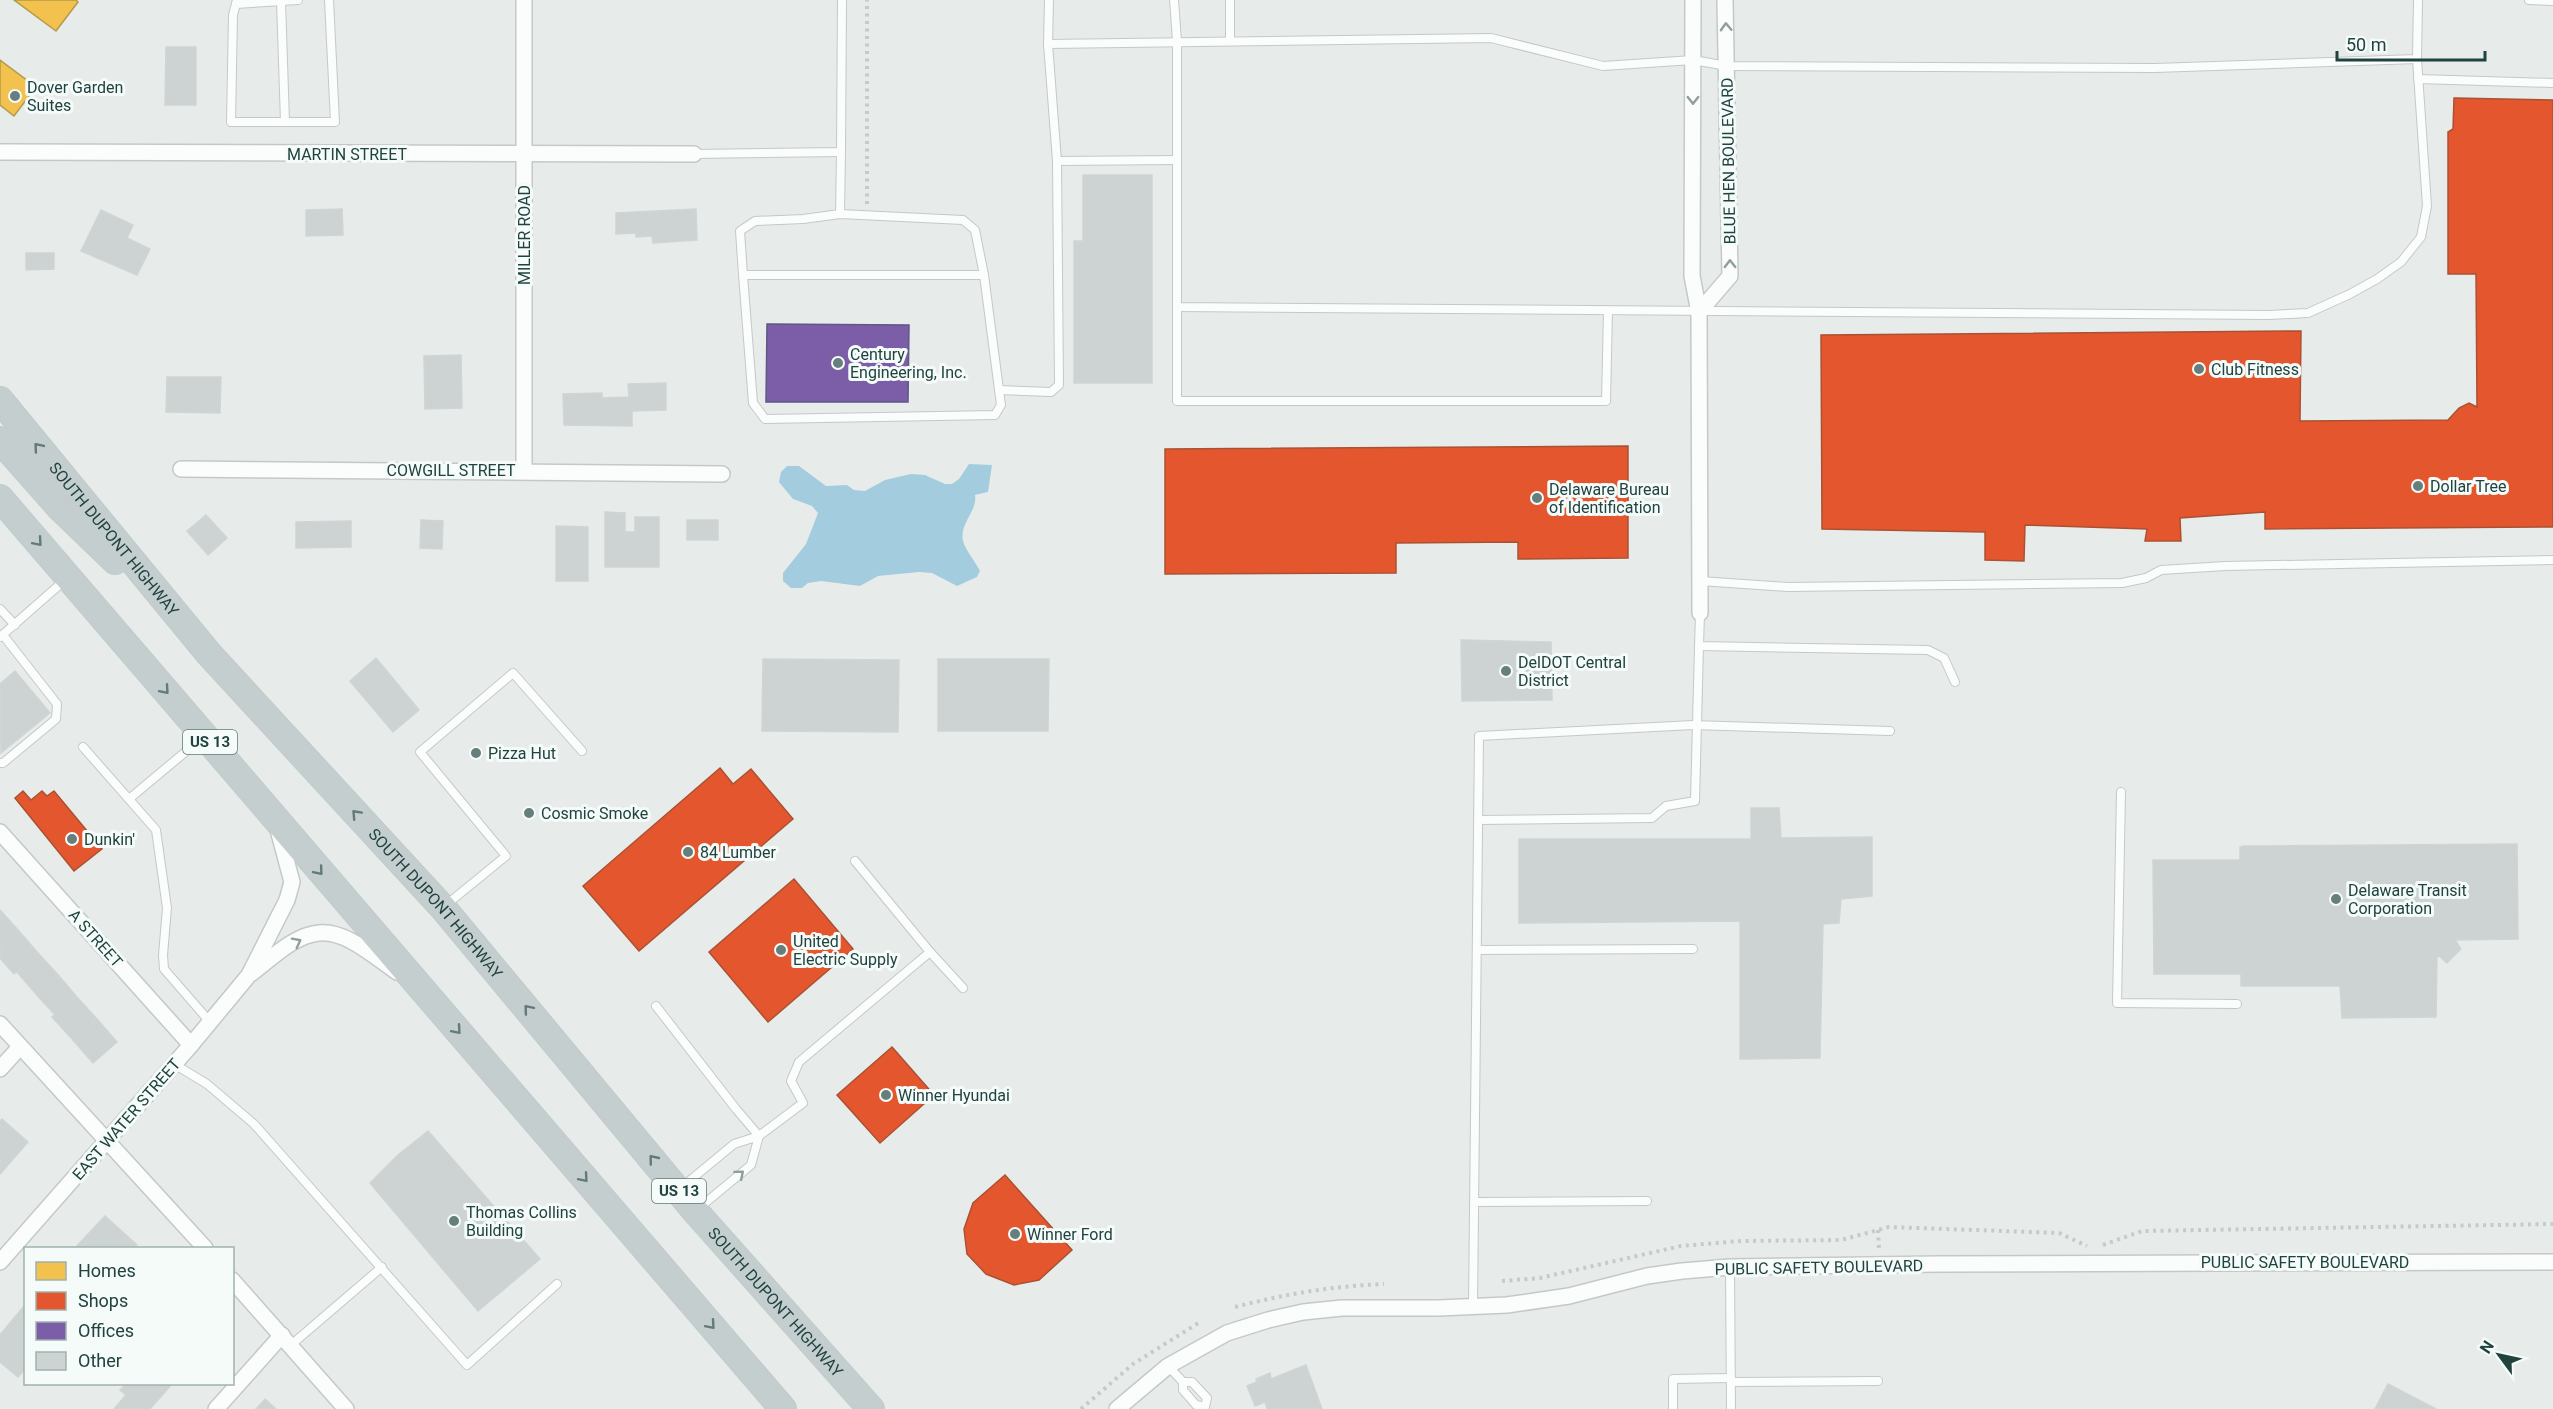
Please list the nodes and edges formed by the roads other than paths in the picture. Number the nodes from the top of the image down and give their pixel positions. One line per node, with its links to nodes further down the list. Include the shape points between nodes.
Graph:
1 (298, 0): 12 (lane)
2 (329, 0): 23 (lane, via 335,122)
3 (524, 0): 26 (street, MILLER ROAD)
4 (842, 0): 25 (lane)
5 (1049, 0): 17 (lane)
6 (1174, 0): 16 (lane)
7 (1230, 0): 15 (lane)
8 (1692, 0): 19 (street, BLUE HEN BOULEVARD)
9 (1725, 0): 20 (street, BLUE HEN BOULEVARD, one-way to 9)
10 (2418, 0): 18 (lane)
11 (2529, 0): 13 (lane)
12 (281, 1): 14 (lane); 23 (lane)
13 (2553, 1)
14 (237, 2): 23 (lane, via 233,15 231,122)
15 (1230, 40): 16 (lane); 19 (lane, via 1491,38 1603,66)
16 (1177, 41): 17 (lane); 28 (lane)
17 (1048, 44): 29 (lane)
18 (2417, 59): 20 (lane, via 2155,68); 21 (lane)
19 (1693, 60): 20 (lane); 35 (street, BLUE HEN BOULEVARD, one-way to 35, via 1692,276)
20 (1727, 66): 35 (street, BLUE HEN BOULEVARD, one-way to 20, via 1730,276)
21 (2418, 79): 22 (lane); 35 (lane, via 2427,206 2421,237 2402,262 2377,279 2308,313)
22 (2553, 83)
23 (285, 122)
24 (0, 152): 26 (street, MARTIN STREET)
25 (841, 153): 27 (lane); 30 (lane)
26 (523, 154): 27 (street, MARTIN STREET); 40 (street, MILLER ROAD)
27 (694, 154)
28 (1177, 160): 29 (lane); 33 (lane)
29 (1057, 161): 36 (lane, via 1059,385 1051,392)
30 (840, 214): 31 (lane, via 755,221 740,231); 32 (lane, via 963,220 975,230)
31 (743, 275): 32 (lane); 36 (lane, via 753,403 765,419 995,415 1001,405)
32 (984, 275): 36 (lane)
33 (1177, 307): 34 (lane); 34 (lane, via 1177,401 1606,400)
34 (1608, 311): 35 (lane)
35 (1699, 312): 45 (street, BLUE HEN BOULEVARD)
36 (999, 390)
37 (0, 400): 51 (highway, SOUTH DUPONT HIGHWAY / US 13, one-way to 37)
38 (0, 440): 51 (highway, via 60,508)
39 (181, 469): 40 (street, COWGILL STREET)
40 (524, 471): 41 (street, COWGILL STREET)
41 (722, 474)
42 (0, 498): 44 (highway, US 13, one-way to 44)
43 (2553, 560): 45 (lane, via 2225,566 2161,570 2146,578 2122,582 1788,587)
44 (69, 578): 48 (lane); 55 (highway, US 13, one-way to 55)
45 (1700, 581): 47 (street, BLUE HEN BOULEVARD)
46 (0, 609): 48 (lane)
47 (1700, 613): 50 (lane)
48 (15, 625): 49 (lane)
49 (1, 636): 58 (lane, via 57,704 56,719)
50 (1699, 646): 52 (lane, via 1928,651 1944,658); 53 (lane)
51 (209, 654): 65 (highway, SOUTH DUPONT HIGHWAY / US 13, one-way to 51)
52 (1955, 682)
53 (1696, 725): 54 (lane); 62 (lane, via 1695,801 1666,806 1652,818); 62 (lane, via 1479,736)
54 (1890, 731)
55 (205, 736): 60 (lane); 61 (highway, US 13)
56 (83, 747): 60 (lane)
57 (582, 751): 65 (lane, via 513,673 420,752 506,856)
58 (0, 763)
59 (2121, 792): 72 (lane, via 2117,1003)
60 (129, 799): 74 (lane, via 156,830 167,908 164,969)
61 (274, 818): 69 (street, EAST WATER STREET, via 292,882 287,900); 70 (highway, US 13, one-way to 70)
62 (1479, 820): 66 (lane)
63 (0, 832): 76 (street, A STREET)
64 (855, 861): 68 (lane)
65 (443, 908): 82 (highway, SOUTH DUPONT HIGHWAY / US 13, one-way to 65)
66 (1477, 950): 67 (lane); 84 (lane)
67 (1694, 950)
68 (930, 952): 71 (lane); 80 (lane, via 799,1062 791,1082 803,1104)
69 (249, 975): 70 (street, EAST WATER STREET, one-way to 70, via 295,941 319,933 341,936); 74 (street, EAST WATER STREET)
70 (419, 986): 102 (highway, US 13, one-way to 102)
71 (963, 987)
72 (2237, 1004)
73 (656, 1006): 80 (lane)
74 (210, 1022): 76 (street, EAST WATER STREET)
75 (0, 1024): 77 (street)
76 (191, 1045): 78 (street, EAST WATER STREET)
77 (20, 1047): 79 (street); 81 (street)
78 (174, 1064): 81 (street, EAST WATER STREET); 89 (lane, via 207,1084 254,1124)
79 (0, 1069)
80 (759, 1136): 82 (lane, via 734,1144); 85 (lane, one-way to 80, via 751,1165)
81 (108, 1140): 86 (street); 87 (street, EAST WATER STREET)
82 (678, 1190): 85 (highway, SOUTH DUPONT HIGHWAY / US 13)
83 (1647, 1201): 84 (lane)
84 (1475, 1202): 93 (lane)
85 (695, 1211): 103 (highway, SOUTH DUPONT HIGHWAY / US 13)
86 (204, 1247)
87 (0, 1262)
88 (2553, 1262): 90 (street, PUBLIC SAFETY BOULEVARD)
89 (382, 1266): 92 (lane, via 467,1365); 94 (lane)
90 (1730, 1267): 93 (street, PUBLIC SAFETY BOULEVARD, via 1647,1276 1543,1301); 96 (lane)
91 (234, 1282): 94 (street)
92 (557, 1284)
93 (1473, 1307): 95 (street, PUBLIC SAFETY BOULEVARD, via 1303,1312 1227,1333)
94 (286, 1340): 100 (street); 101 (street)
95 (1168, 1366): 98 (lane); 104 (street, PUBLIC SAFETY BOULEVARD)
96 (1731, 1380): 97 (lane); 105 (lane, via 1673,1379); 106 (lane)
97 (1878, 1381)
98 (1184, 1383): 99 (lane, via 1183,1390 1196,1406); 99 (lane, via 1192,1382 1207,1398)
99 (1205, 1408)
100 (216, 1409)
101 (346, 1409)
102 (783, 1409)
103 (871, 1409)
104 (1117, 1409)
105 (1673, 1409)
106 (1731, 1409)

